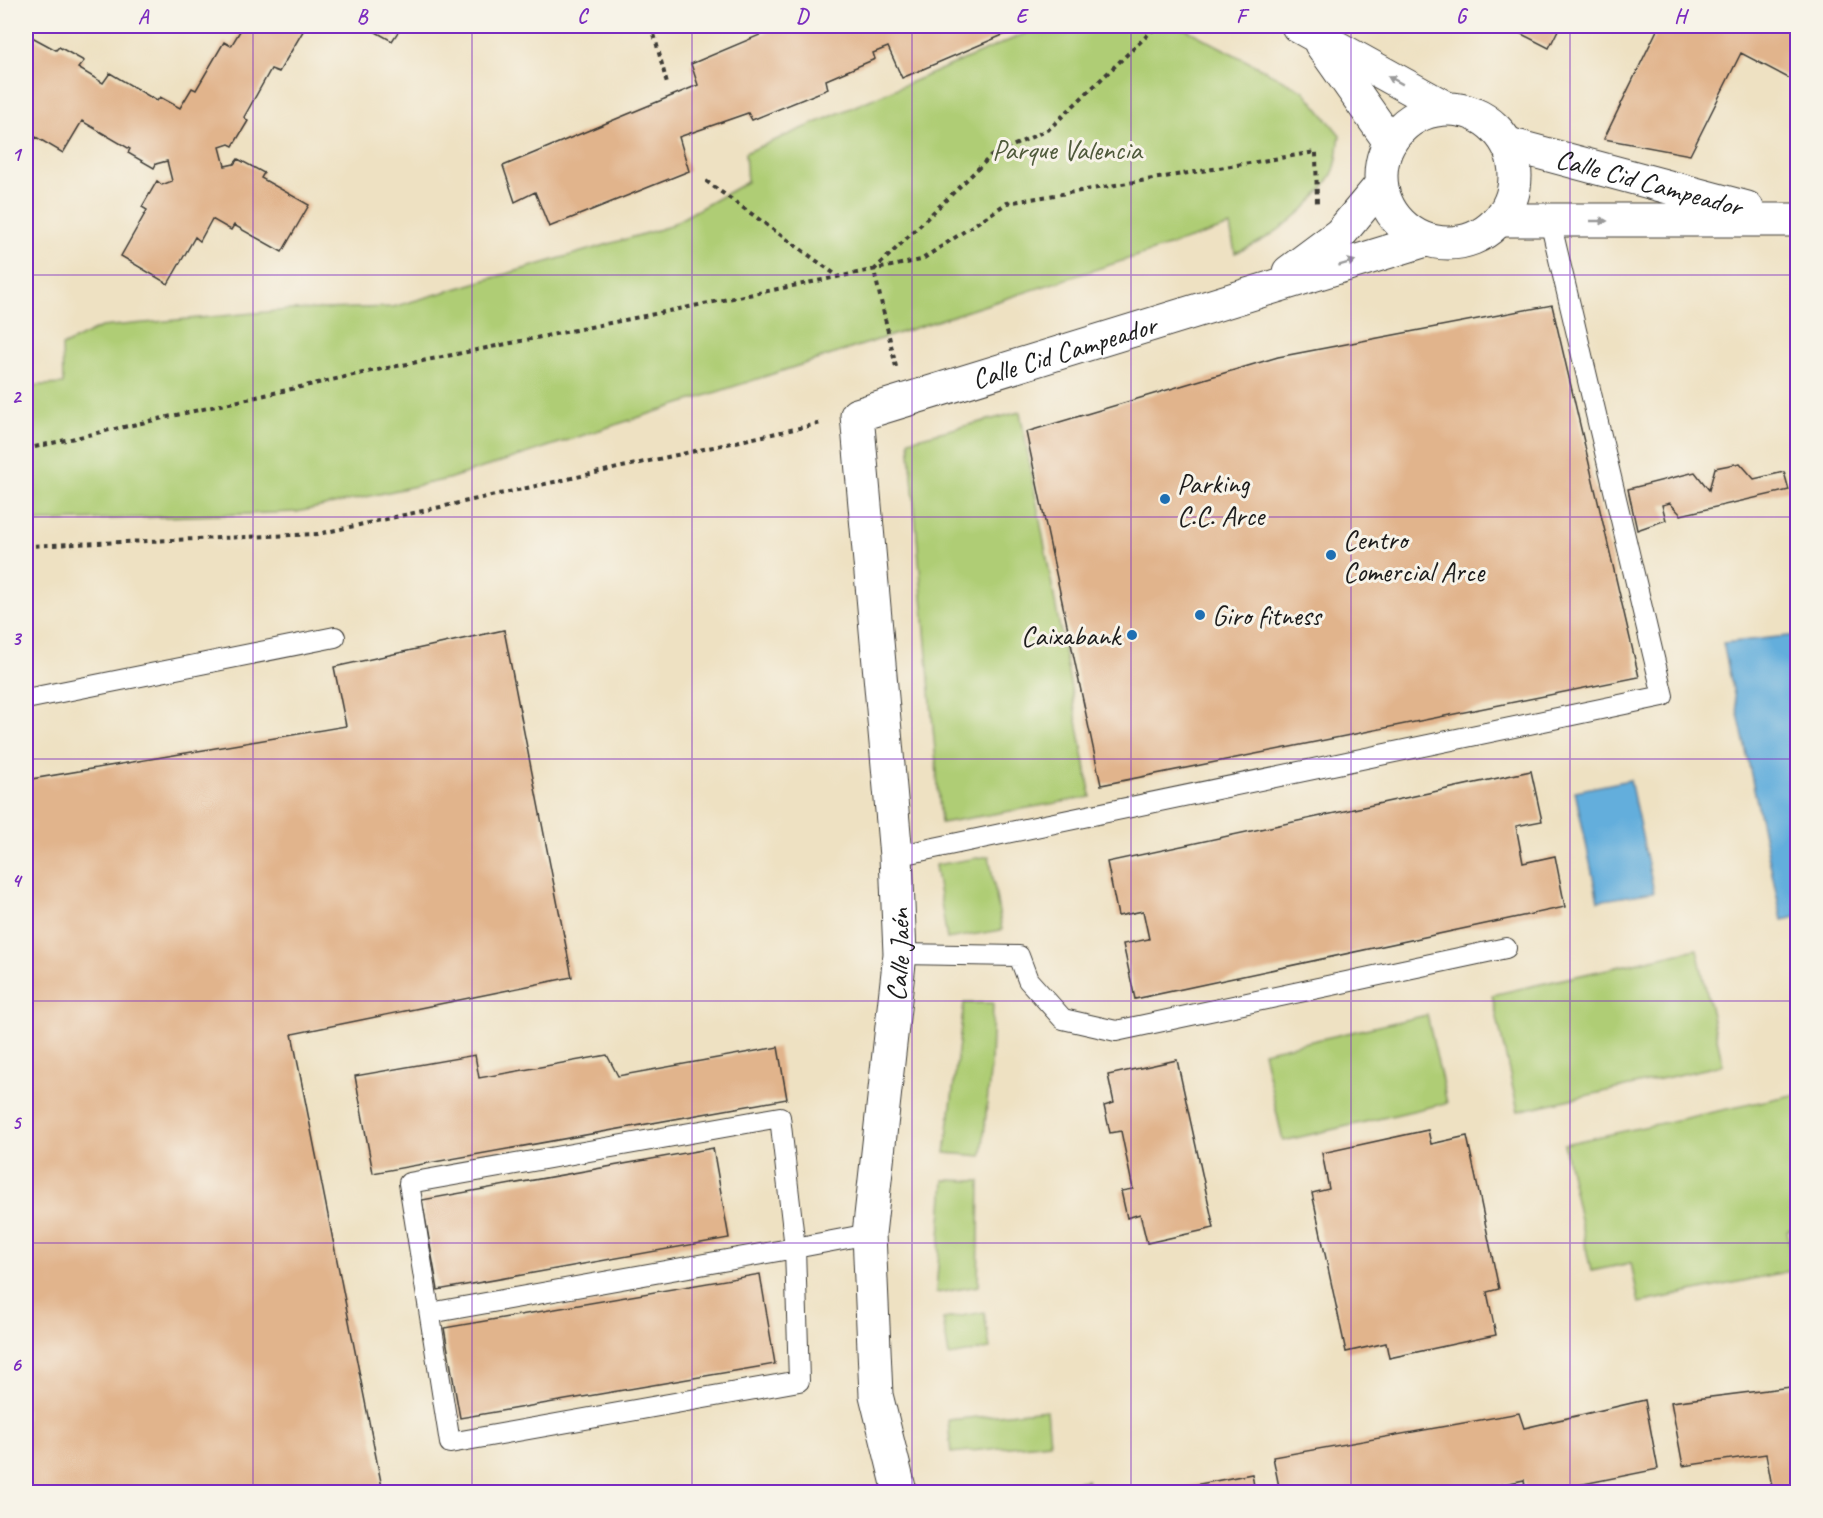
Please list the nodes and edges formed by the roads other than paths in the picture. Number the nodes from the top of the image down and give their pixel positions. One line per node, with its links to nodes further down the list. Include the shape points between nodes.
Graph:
1 (1306, 30): 2 (street, one-way to 1); 3 (street)
2 (1446, 108): 3 (street, via 1414,118); 4 (street, via 1471,112 1492,125)
3 (1390, 142): 5 (street, via 1382,163)
4 (1508, 144): 6 (street, Calle Cid Campeador); 7 (street, via 1515,170 1512,197)
5 (1381, 185): 9 (street, via 1396,219); 10 (street, via 1340,234)
6 (1793, 219): 8 (street, Calle Cid Campeador, one-way to 6)
7 (1499, 220): 8 (street, Calle Cid Campeador); 9 (street, via 1478,236 1461,241)
8 (1550, 221): 14 (lane, via 1663,696)
9 (1426, 240): 10 (street, Calle Cid Campeador, one-way to 9)
10 (1271, 286): 11 (street, Calle Cid Campeador)
11 (857, 415): 14 (street, Calle Jaén)
12 (335, 637): 13 (lane)
13 (26, 699)
14 (896, 856): 16 (street, Calle Jaén)
15 (1506, 948): 16 (lane, via 1116,1031 1063,1019 1028,980 1019,956)
16 (900, 954): 17 (street, Calle Jaén)
17 (869, 1234): 18 (lane); 20 (street, Calle Jaén, via 876,1395)
18 (795, 1248): 19 (lane); 19 (lane, via 800,1380 450,1443); 19 (lane, via 780,1117 432,1178 409,1183)
19 (430, 1313)
20 (900, 1492)

